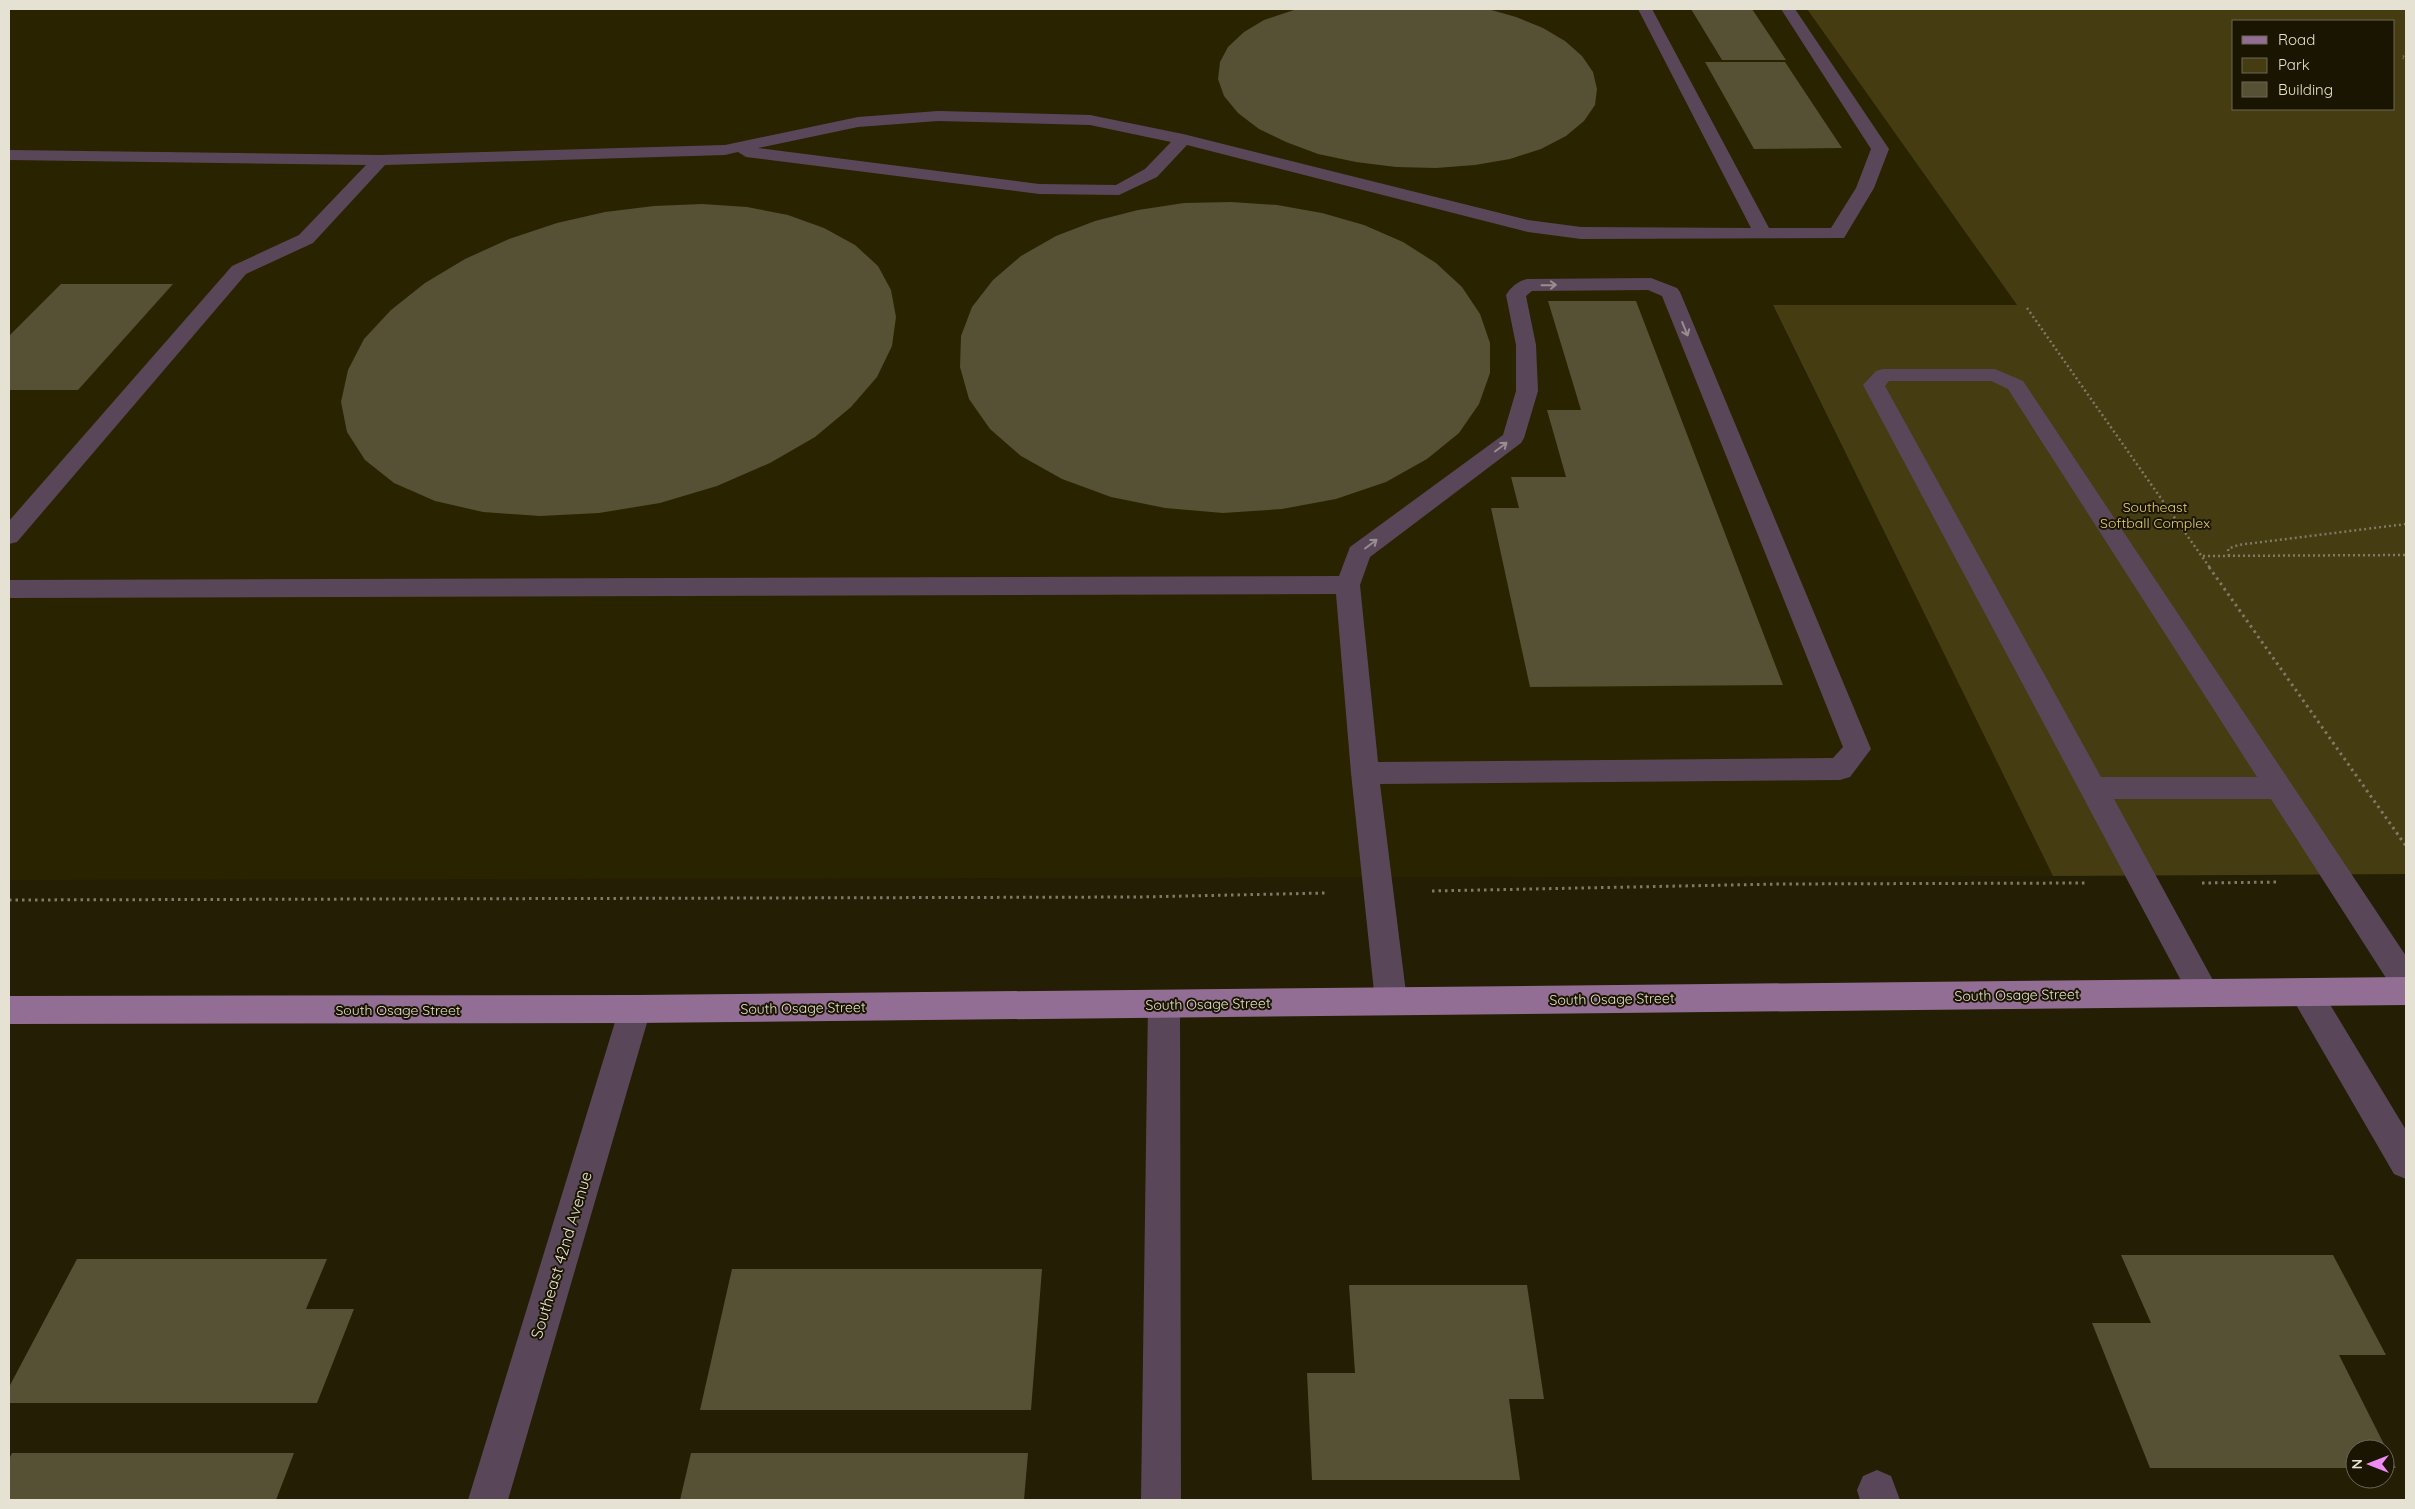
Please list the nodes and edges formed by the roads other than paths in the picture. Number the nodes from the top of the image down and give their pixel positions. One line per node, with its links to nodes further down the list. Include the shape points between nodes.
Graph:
1 (1645, 9): 7 (street)
2 (1788, 9): 7 (street, via 1880,149 1865,188 1837,234)
3 (1183, 139): 4 (street, via 1090,120 938,116 858,122); 4 (street, via 1151,173 1119,190 1039,189); 7 (street, via 1528,226 1581,233)
4 (725, 150): 6 (street)
5 (9, 155): 6 (street)
6 (380, 160): 8 (street, via 306,239 239,270)
7 (1763, 234)
8 (9, 536)
9 (1348, 585): 10 (street); 11 (street); 11 (street, one-way to 11, via 1359,553 1513,438 1527,391 1526,345 1516,295 1527,285 1651,284 1670,292 1857,749 1840,769)
10 (9, 589)
11 (1365, 773): 18 (street)
12 (2093, 788): 13 (street); 13 (street, via 1874,385 1883,375 1995,375 2016,385); 16 (street)
13 (2279, 788): 14 (street)
14 (2406, 982)
15 (2406, 991): 17 (main road, South Osage Street)
16 (2204, 993): 17 (main road, South Osage Street); 18 (main road, South Osage Street)
17 (2306, 993): 22 (street)
18 (1391, 1001): 19 (main road, South Osage Street)
19 (1164, 1004): 20 (main road, South Osage Street); 24 (street)
20 (635, 1009): 21 (main road, South Osage Street); 23 (street, Southeast 42nd Avenue)
21 (9, 1010)
22 (2406, 1162)
23 (488, 1500)
24 (1161, 1500)

